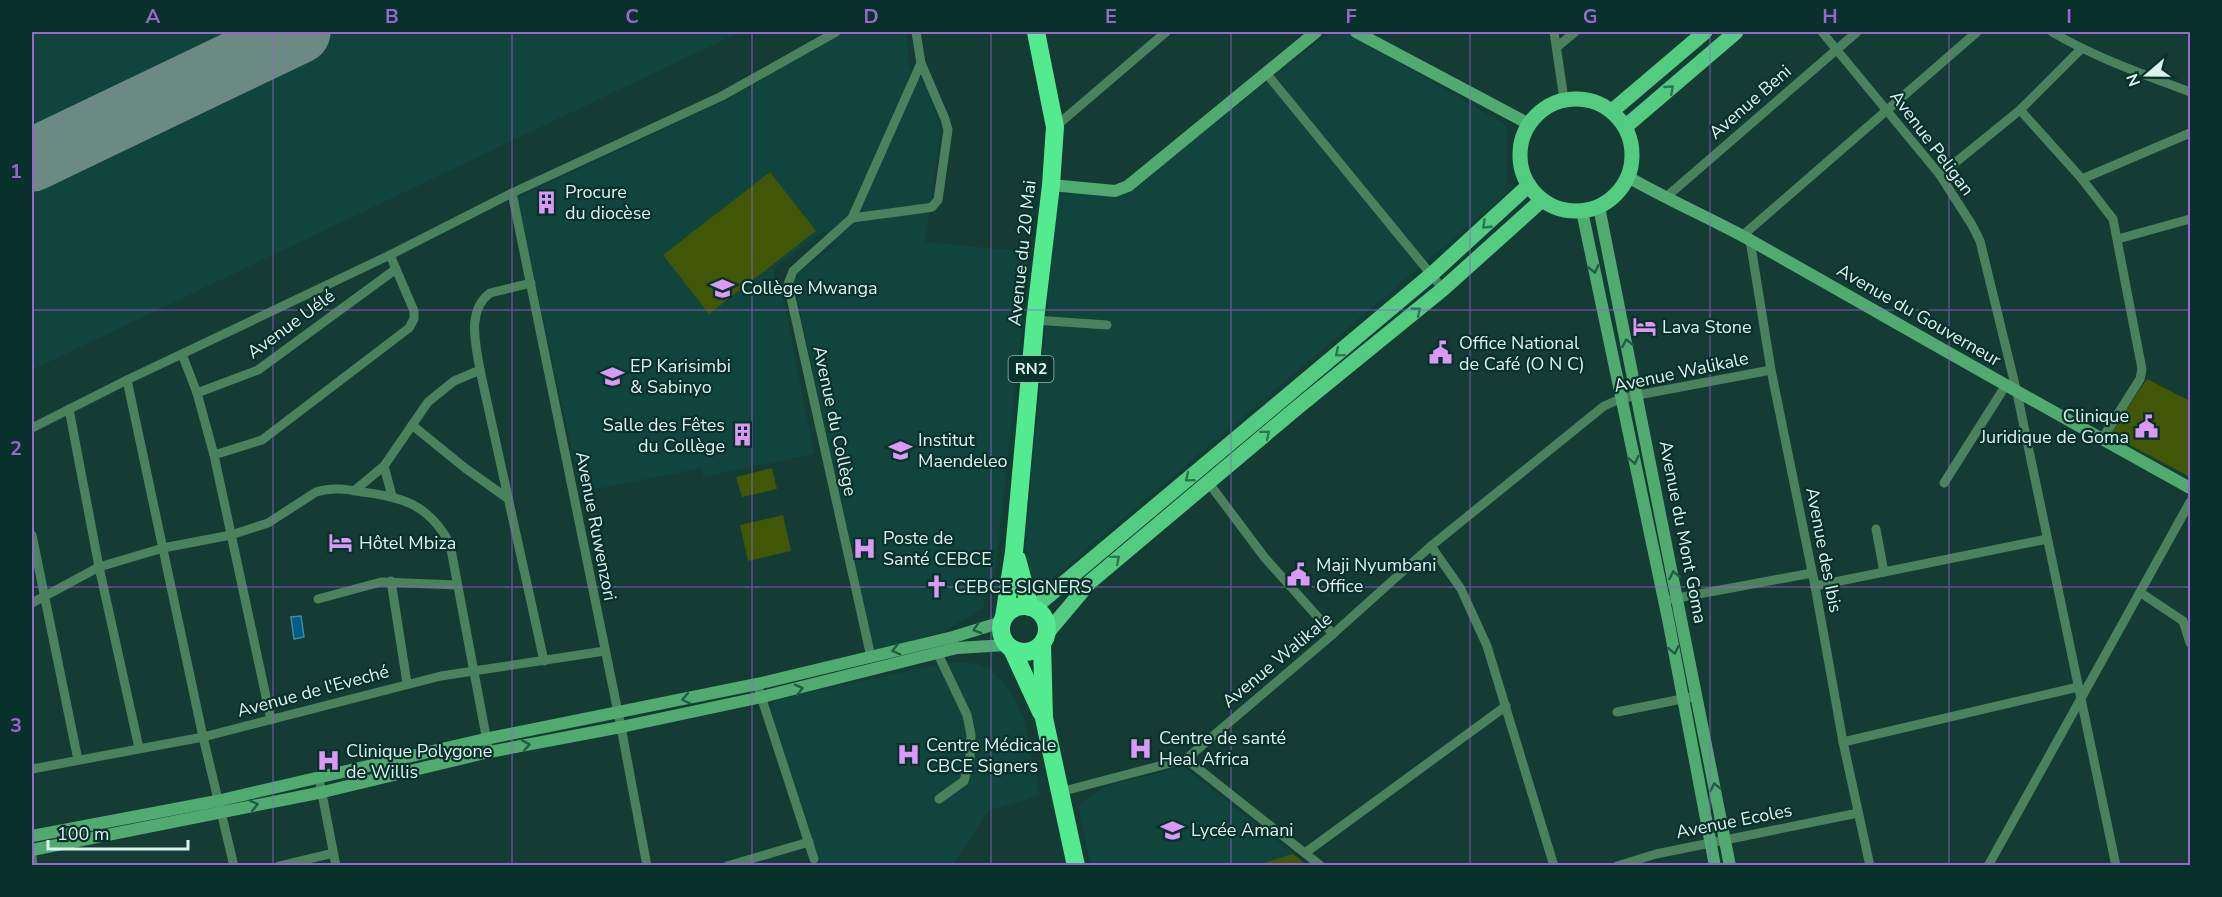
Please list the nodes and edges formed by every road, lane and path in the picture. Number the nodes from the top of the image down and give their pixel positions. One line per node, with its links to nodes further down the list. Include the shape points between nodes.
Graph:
1 (836, 32): 34 (street, via 722,96)
2 (916, 32): 18 (street)
3 (1036, 32): 26 (highway, Avenue du 20 Mai / RN2)
4 (1166, 32): 26 (street)
5 (1316, 32): 19 (street)
6 (1356, 32): 25 (street)
7 (1554, 32): 15 (street)
8 (1575, 32): 15 (street)
9 (1705, 32): 24 (main road)
10 (1736, 32): 27 (main road, one-way to 10)
11 (1822, 32): 16 (street, Avenue Peligan)
12 (1857, 32): 16 (street, Avenue Beni)
13 (1977, 32): 22 (street)
14 (2052, 32): 17 (street)
15 (1557, 47): 21 (street)
16 (1837, 49): 22 (street, Avenue Peligan); 35 (street, Avenue Beni)
17 (2081, 49): 20 (street); 23 (street)
18 (921, 63): 39 (street); 39 (street, via 948,130 938,200 932,207)
19 (1266, 74): 32 (street, via 1122,190); 45 (street)
20 (2190, 92)
21 (1564, 99): 24 (main road, via 1598,102); 25 (main road, via 1551,104)
22 (1886, 109): 29 (street, Avenue Peligan); 41 (street)
23 (2020, 110): 29 (street); 31 (street)
24 (1612, 111): 27 (main road)
25 (1529, 124): 33 (main road, via 1520,154)
26 (1055, 127): 32 (highway, Avenue du 20 Mai / RN2)
27 (1625, 127): 30 (main road, via 1632,143)
28 (2190, 133): 31 (street)
29 (1940, 175): 56 (street, Avenue Peligan, via 1980,241)
30 (1628, 177): 35 (street, Avenue du Gouverneur); 37 (main road, via 1611,200)
31 (2082, 179): 42 (street, via 2110,214)
32 (1051, 185): 48 (highway, Avenue du 20 Mai / RN2)
33 (1529, 185): 36 (main road); 45 (main road, one-way to 45)
34 (512, 193): 43 (street); 46 (street, Avenue Ruwenzori)
35 (1665, 198): 41 (street, Avenue du Gouverneur)
36 (1542, 200): 38 (main road, via 1568,211); 47 (main road)
37 (1599, 207): 38 (main road); 57 (street, Avenue du Mont Goma, one-way to 37)
38 (1582, 211): 58 (street, one-way to 58)
39 (852, 218): 99 (street, Avenue du Collège, via 793,271 788,284)
40 (2190, 219): 42 (street)
41 (1746, 238): 52 (street, Avenue des Ibis); 54 (street, Avenue du Gouverneur)
42 (2118, 239): 62 (street, via 2142,369 2140,379)
43 (390, 255): 44 (street); 50 (street)
44 (396, 269): 55 (street, Avenue Uélé, via 258,370); 63 (street, via 414,311 409,328 262,440)
45 (1432, 274): 47 (street); 91 (main road, one-way to 91)
46 (531, 283): 51 (street, via 490,293 480,303 474,329); 97 (street, Avenue Ruwenzori)
47 (1443, 289): 65 (main road, one-way to 47)
48 (1035, 320): 49 (street); 78 (highway, Avenue du 20 Mai / RN2)
49 (1107, 325)
50 (182, 354): 53 (street); 55 (street)
51 (480, 370): 60 (street, via 437,393); 70 (street)
52 (1771, 370): 57 (street, Avenue Walikale); 81 (street, Avenue des Ibis)
53 (127, 380): 59 (street); 77 (street)
54 (2006, 385): 56 (street, Avenue du Gouverneur); 66 (street)
55 (197, 393): 63 (street)
56 (2017, 393): 62 (street, Avenue du Gouverneur); 75 (street, Avenue Peligan)
57 (1638, 395): 58 (street, Avenue Walikale); 87 (street, Avenue du Mont Goma, one-way to 57)
58 (1620, 399): 76 (street, Avenue Walikale, via 1604,406); 89 (street, one-way to 89)
59 (69, 409): 61 (street); 79 (street)
60 (412, 425): 64 (street); 70 (street)
61 (32, 429)
62 (2102, 439): 67 (street, Avenue du Gouverneur)
63 (214, 455): 74 (street)
64 (384, 466): 68 (street); 69 (street)
65 (1208, 482): 93 (street, via 1265,558); 94 (main road, one-way to 65, via 1090,582)
66 (1944, 483)
67 (2190, 488)
68 (354, 490): 69 (street); 74 (street, via 332,488 316,492 278,518)
69 (392, 496): 83 (street, via 417,506 442,530 450,544)
70 (507, 498): 100 (street)
71 (2190, 502): 85 (street)
72 (1876, 529): 80 (street)
73 (32, 535): 86 (street)
74 (231, 535): 77 (street); 114 (street)
75 (2047, 539): 80 (street); 104 (street, Avenue Peligan)
76 (1431, 546): 93 (street, Avenue Walikale); 110 (street, via 1472,609)
77 (163, 548): 79 (street); 116 (street)
78 (1014, 552): 91 (highway, RN2); 92 (highway, RN2)
79 (99, 567): 86 (street); 119 (street)
80 (1884, 572): 84 (street)
81 (1812, 573): 84 (street, Avenue des Ibis); 87 (street)
82 (392, 581): 83 (street); 88 (street); 102 (street)
83 (457, 585): 101 (street)
84 (1815, 586): 118 (street, Avenue des Ibis)
85 (2141, 593): 95 (street, via 2183,621); 109 (street)
86 (45, 596): 90 (street); 122 (street)
87 (1678, 597): 89 (street); 105 (street, Avenue du Mont Goma)
88 (318, 599)
89 (1664, 600): 108 (street, one-way to 108)
90 (32, 603)
91 (1032, 607): 92 (highway, via 1018,606); 94 (highway, RN2, via 1045,618)
92 (1003, 620): 96 (highway, RN2, via 1001,634); 99 (street, one-way to 99)
93 (1333, 634): 121 (street, Avenue Walikale)
94 (1045, 638): 96 (highway, via 1037,649 1024,653); 113 (highway, RN2)
95 (2190, 643)
96 (1009, 647): 98 (street); 113 (highway, RN2)
97 (605, 651): 100 (street, Avenue de l'Eveché); 112 (street, Avenue Ruwenzori)
98 (938, 652): 107 (street, one-way to 98); 129 (street, via 968,715 971,735 964,781)
99 (870, 657): 103 (street)
100 (544, 661): 101 (street, Avenue de l'Eveché)
101 (473, 672): 102 (street, Avenue de l'Eveché); 117 (street)
102 (407, 683): 114 (street, Avenue de l'Eveché)
103 (757, 684): 106 (street); 107 (street)
104 (2078, 687): 109 (street, Avenue Peligan); 118 (street)
105 (1697, 696): 108 (street); 123 (street, Avenue du Mont Goma)
106 (727, 697): 107 (street); 112 (street, one-way to 112); 115 (street)
107 (762, 698): 134 (street)
108 (1683, 699): 111 (street); 124 (street)
109 (2080, 701): 154 (street); 155 (street, Avenue Peligan)
110 (1506, 706): 138 (street); 149 (street)
111 (1617, 712)
112 (617, 714): 115 (street, Avenue Ruwenzori); 117 (street)
113 (1044, 718): 128 (highway, RN2)
114 (271, 720): 116 (street, Avenue de l'Eveché)
115 (621, 727): 120 (street, one-way to 115); 145 (street, Avenue Ruwenzori)
116 (203, 736): 119 (street, Avenue de l'Eveché); 130 (street)
117 (485, 739): 120 (street); 126 (street)
118 (1843, 742): 131 (street, Avenue des Ibis)
119 (139, 748): 122 (street, Avenue de l'Eveché)
120 (489, 752): 127 (street)
121 (1186, 759): 128 (street, Avenue Walikale); 138 (street)
122 (78, 760): 125 (street, Avenue de l'Eveché)
123 (1710, 760): 124 (street); 133 (street, Avenue du Mont Goma, one-way to 123)
124 (1695, 763): 135 (street)
125 (32, 769)
126 (319, 778): 127 (street); 130 (street)
127 (323, 792): 130 (street, one-way to 127); 137 (street)
128 (1060, 792): 147 (highway, RN2)
129 (939, 799)
130 (219, 807): 132 (street); 136 (street); 142 (street)
131 (1858, 813): 133 (street, Avenue Ecoles); 153 (street, Avenue des Ibis)
132 (32, 836)
133 (1725, 840): 135 (street, Avenue Ecoles); 152 (street, Avenue du Mont Goma)
134 (808, 842): 140 (street); 146 (street)
135 (1711, 842): 150 (street, Avenue Ecoles); 151 (street)
136 (32, 850)
137 (333, 853): 143 (street); 144 (street)
138 (1305, 853): 148 (street)
139 (32, 856): 141 (street)
140 (814, 859)
141 (33, 866)
142 (234, 866)
143 (279, 866)
144 (336, 866)
145 (646, 866)
146 (727, 866)
147 (1076, 866)
148 (1321, 866)
149 (1554, 866)
150 (1617, 866)
151 (1715, 866)
152 (1730, 866)
153 (1870, 866)
154 (1988, 866)
155 (2116, 866)

